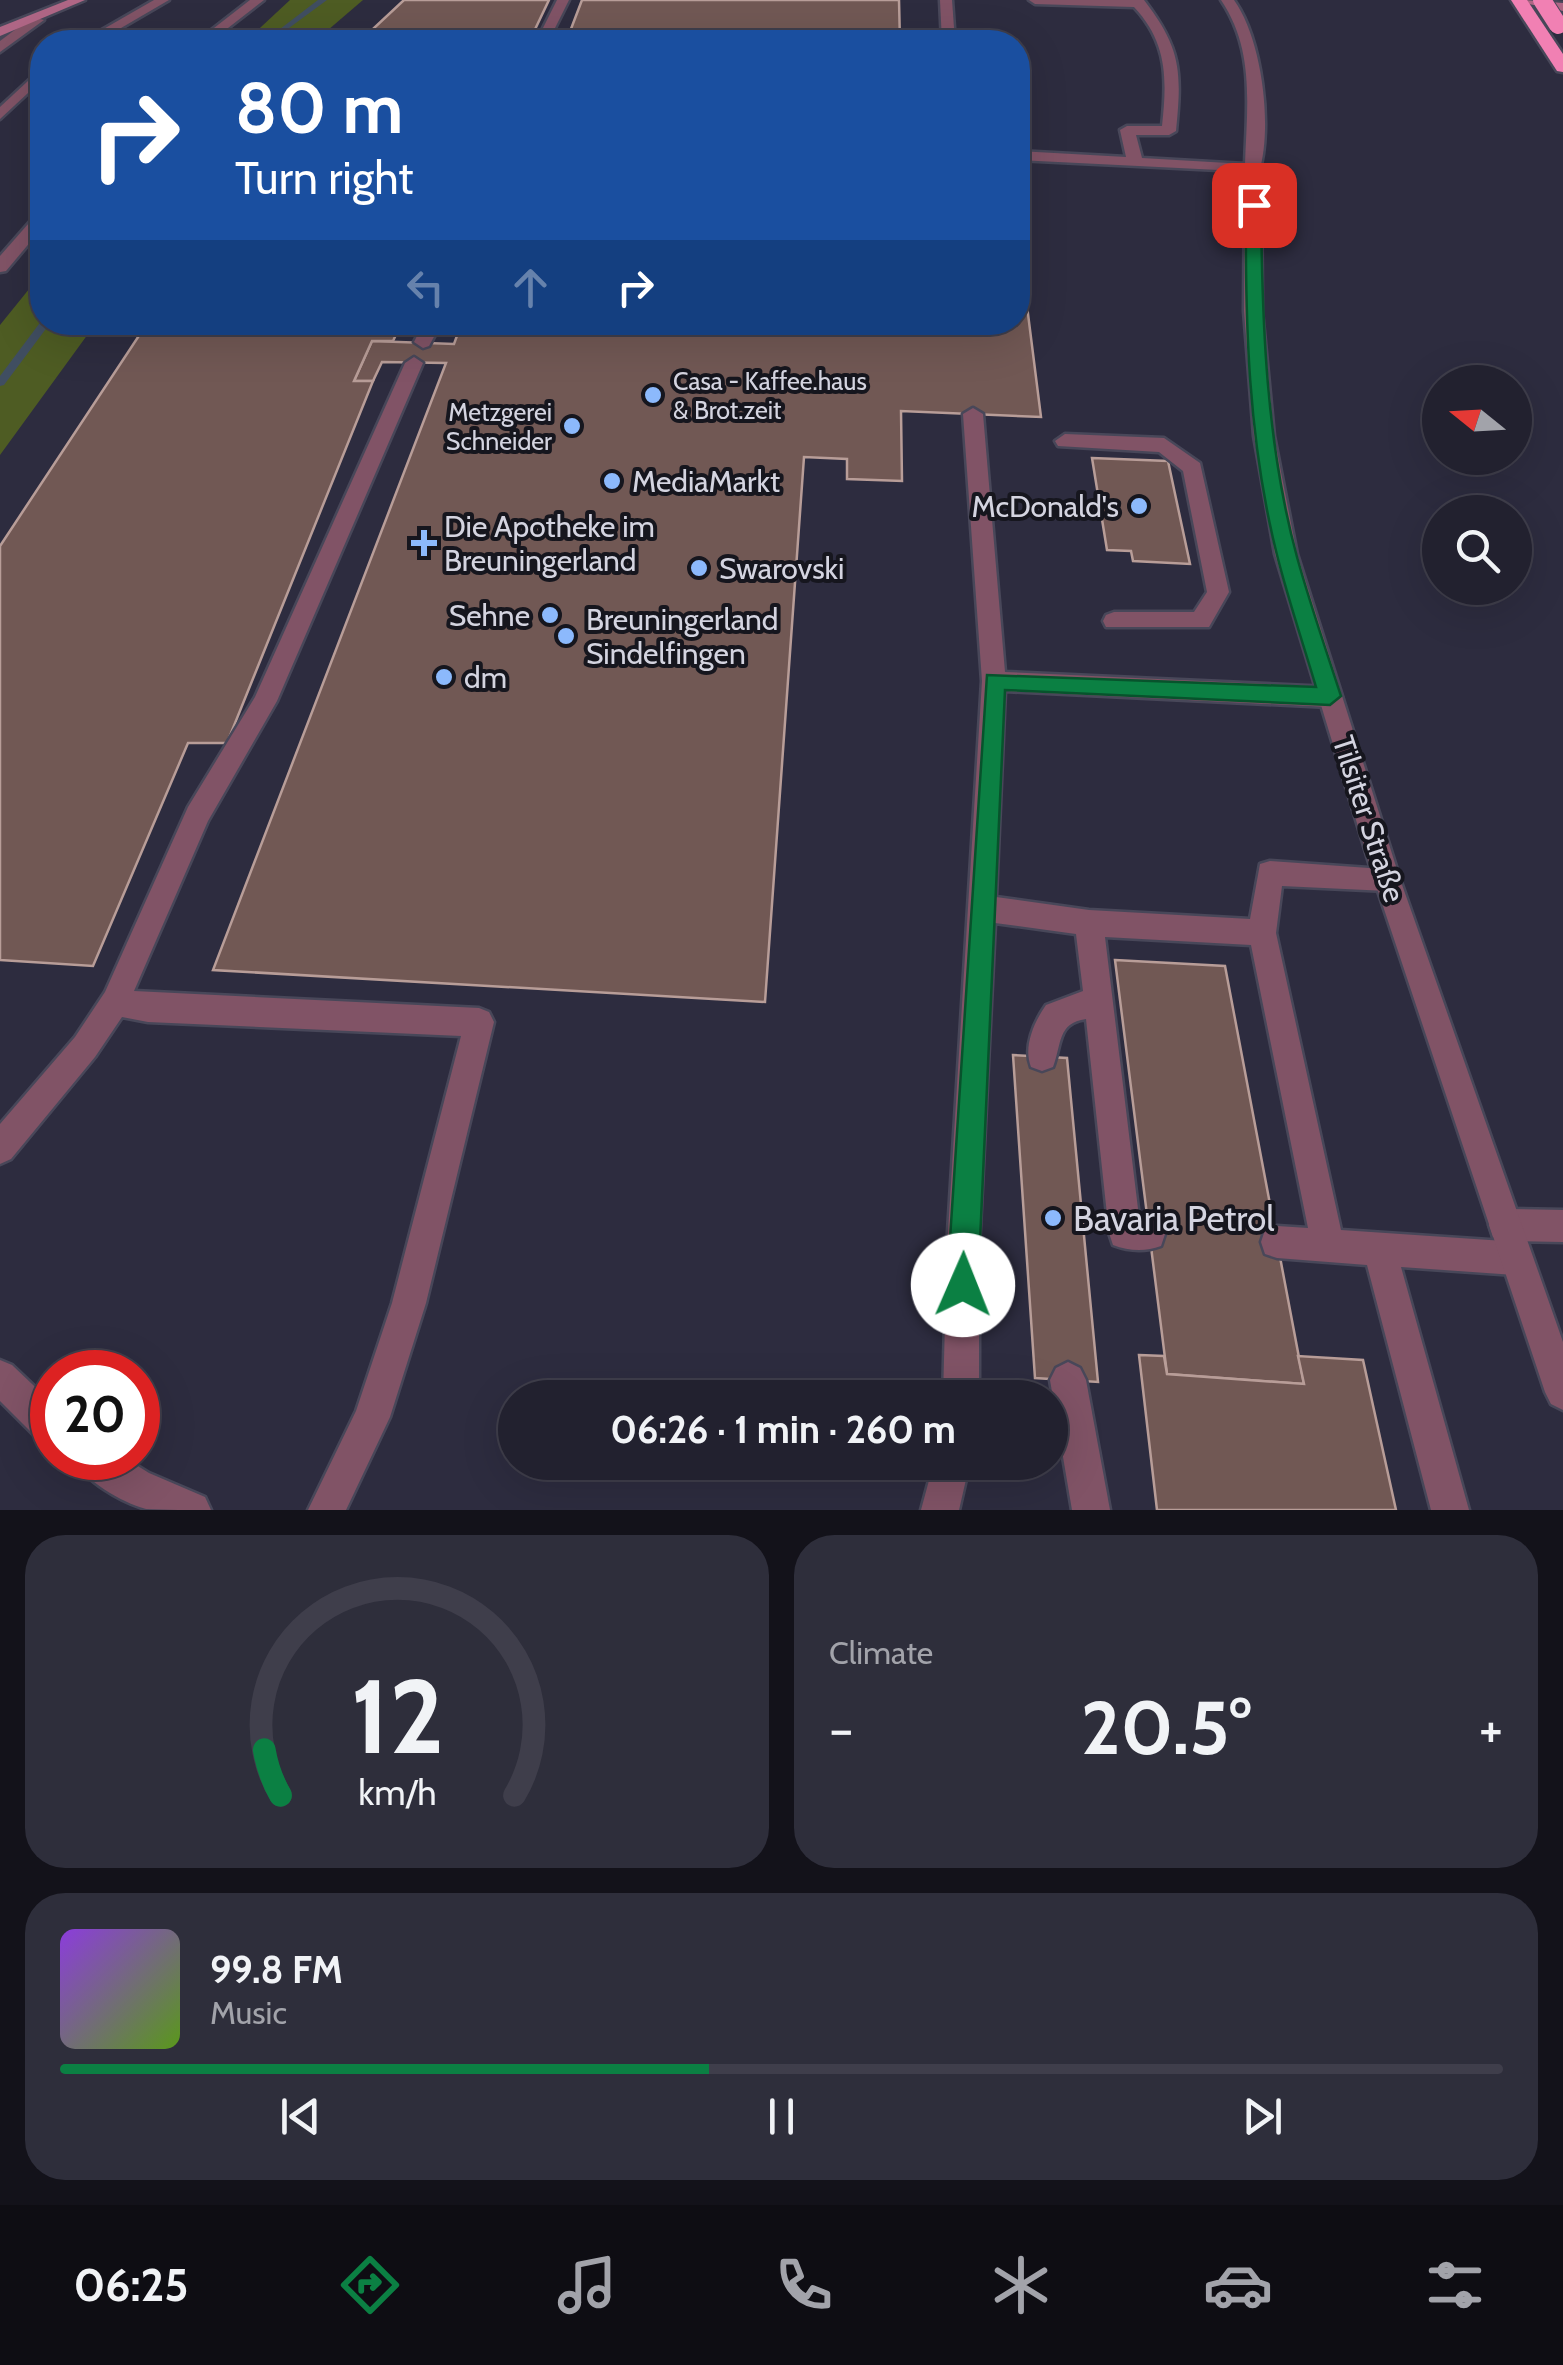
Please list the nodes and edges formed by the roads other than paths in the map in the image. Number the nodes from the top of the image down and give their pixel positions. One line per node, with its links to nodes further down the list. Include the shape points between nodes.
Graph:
1 (79, 0): 13 (main road)
2 (163, 0): 15 (street)
3 (258, 0): 16 (street)
4 (562, 0): 17 (street)
5 (946, 0): 18 (street)
6 (1035, 0): 11 (street)
7 (1227, 0): 26 (street, Tilsiter Straße, via 1252,48)
8 (1519, 0): 21 (highway)
9 (1529, 0): 12 (main road)
10 (1542, 0): 14 (highway, bridge)
11 (1137, 2): 25 (street, via 1164,32 1176,63 1170,131 1127,130)
12 (1563, 7)
13 (37, 20): 19 (main road); 20 (street)
14 (1561, 28)
15 (109, 30)
16 (218, 30)
17 (548, 30)
18 (947, 30)
19 (0, 32)
20 (0, 48)
21 (1563, 68)
22 (30, 84): 23 (street)
23 (0, 115)
24 (1030, 157): 25 (street)
25 (1135, 161): 26 (street)
26 (1253, 169): 34 (street, Tilsiter Straße, via 1264,436 1286,554)
27 (30, 232): 28 (street)
28 (0, 267)
29 (427, 335): 39 (street, via 265,701 196,816)
30 (972, 414): 33 (street)
31 (1065, 441): 32 (street, via 1164,445 1193,468 1218,592 1201,621)
32 (1114, 620)
33 (994, 681): 34 (street); 36 (street)
34 (1330, 696): 35 (street, Tilsiter Straße)
35 (1387, 879): 38 (street, via 1270,873); 43 (street, Tilsiter Straße)
36 (981, 908): 37 (street); 51 (street)
37 (1090, 923): 38 (street); 40 (street)
38 (1262, 933): 47 (street)
39 (115, 1002): 42 (street); 58 (street, via 479,1022 409,1304 372,1417)
40 (1099, 1006): 41 (street, via 1062,1009 1048,1023); 45 (street, via 1126,1232)
41 (1042, 1056)
42 (0, 1148)
43 (1504, 1225): 44 (street); 49 (street, Tilsiter Straße)
44 (1563, 1226)
45 (1150, 1234)
46 (1278, 1242): 47 (street)
47 (1328, 1245): 48 (street)
48 (1379, 1248): 49 (street); 61 (street)
49 (1516, 1258): 53 (street, Tilsiter Straße)
50 (1, 1372): 54 (street)
51 (961, 1380)
52 (1068, 1380): 60 (street)
53 (1563, 1392)
54 (30, 1403)
55 (127, 1480): 57 (street)
56 (948, 1480): 59 (street)
57 (192, 1510)
58 (327, 1510)
59 (940, 1510)
60 (1090, 1510)
61 (1450, 1510)

